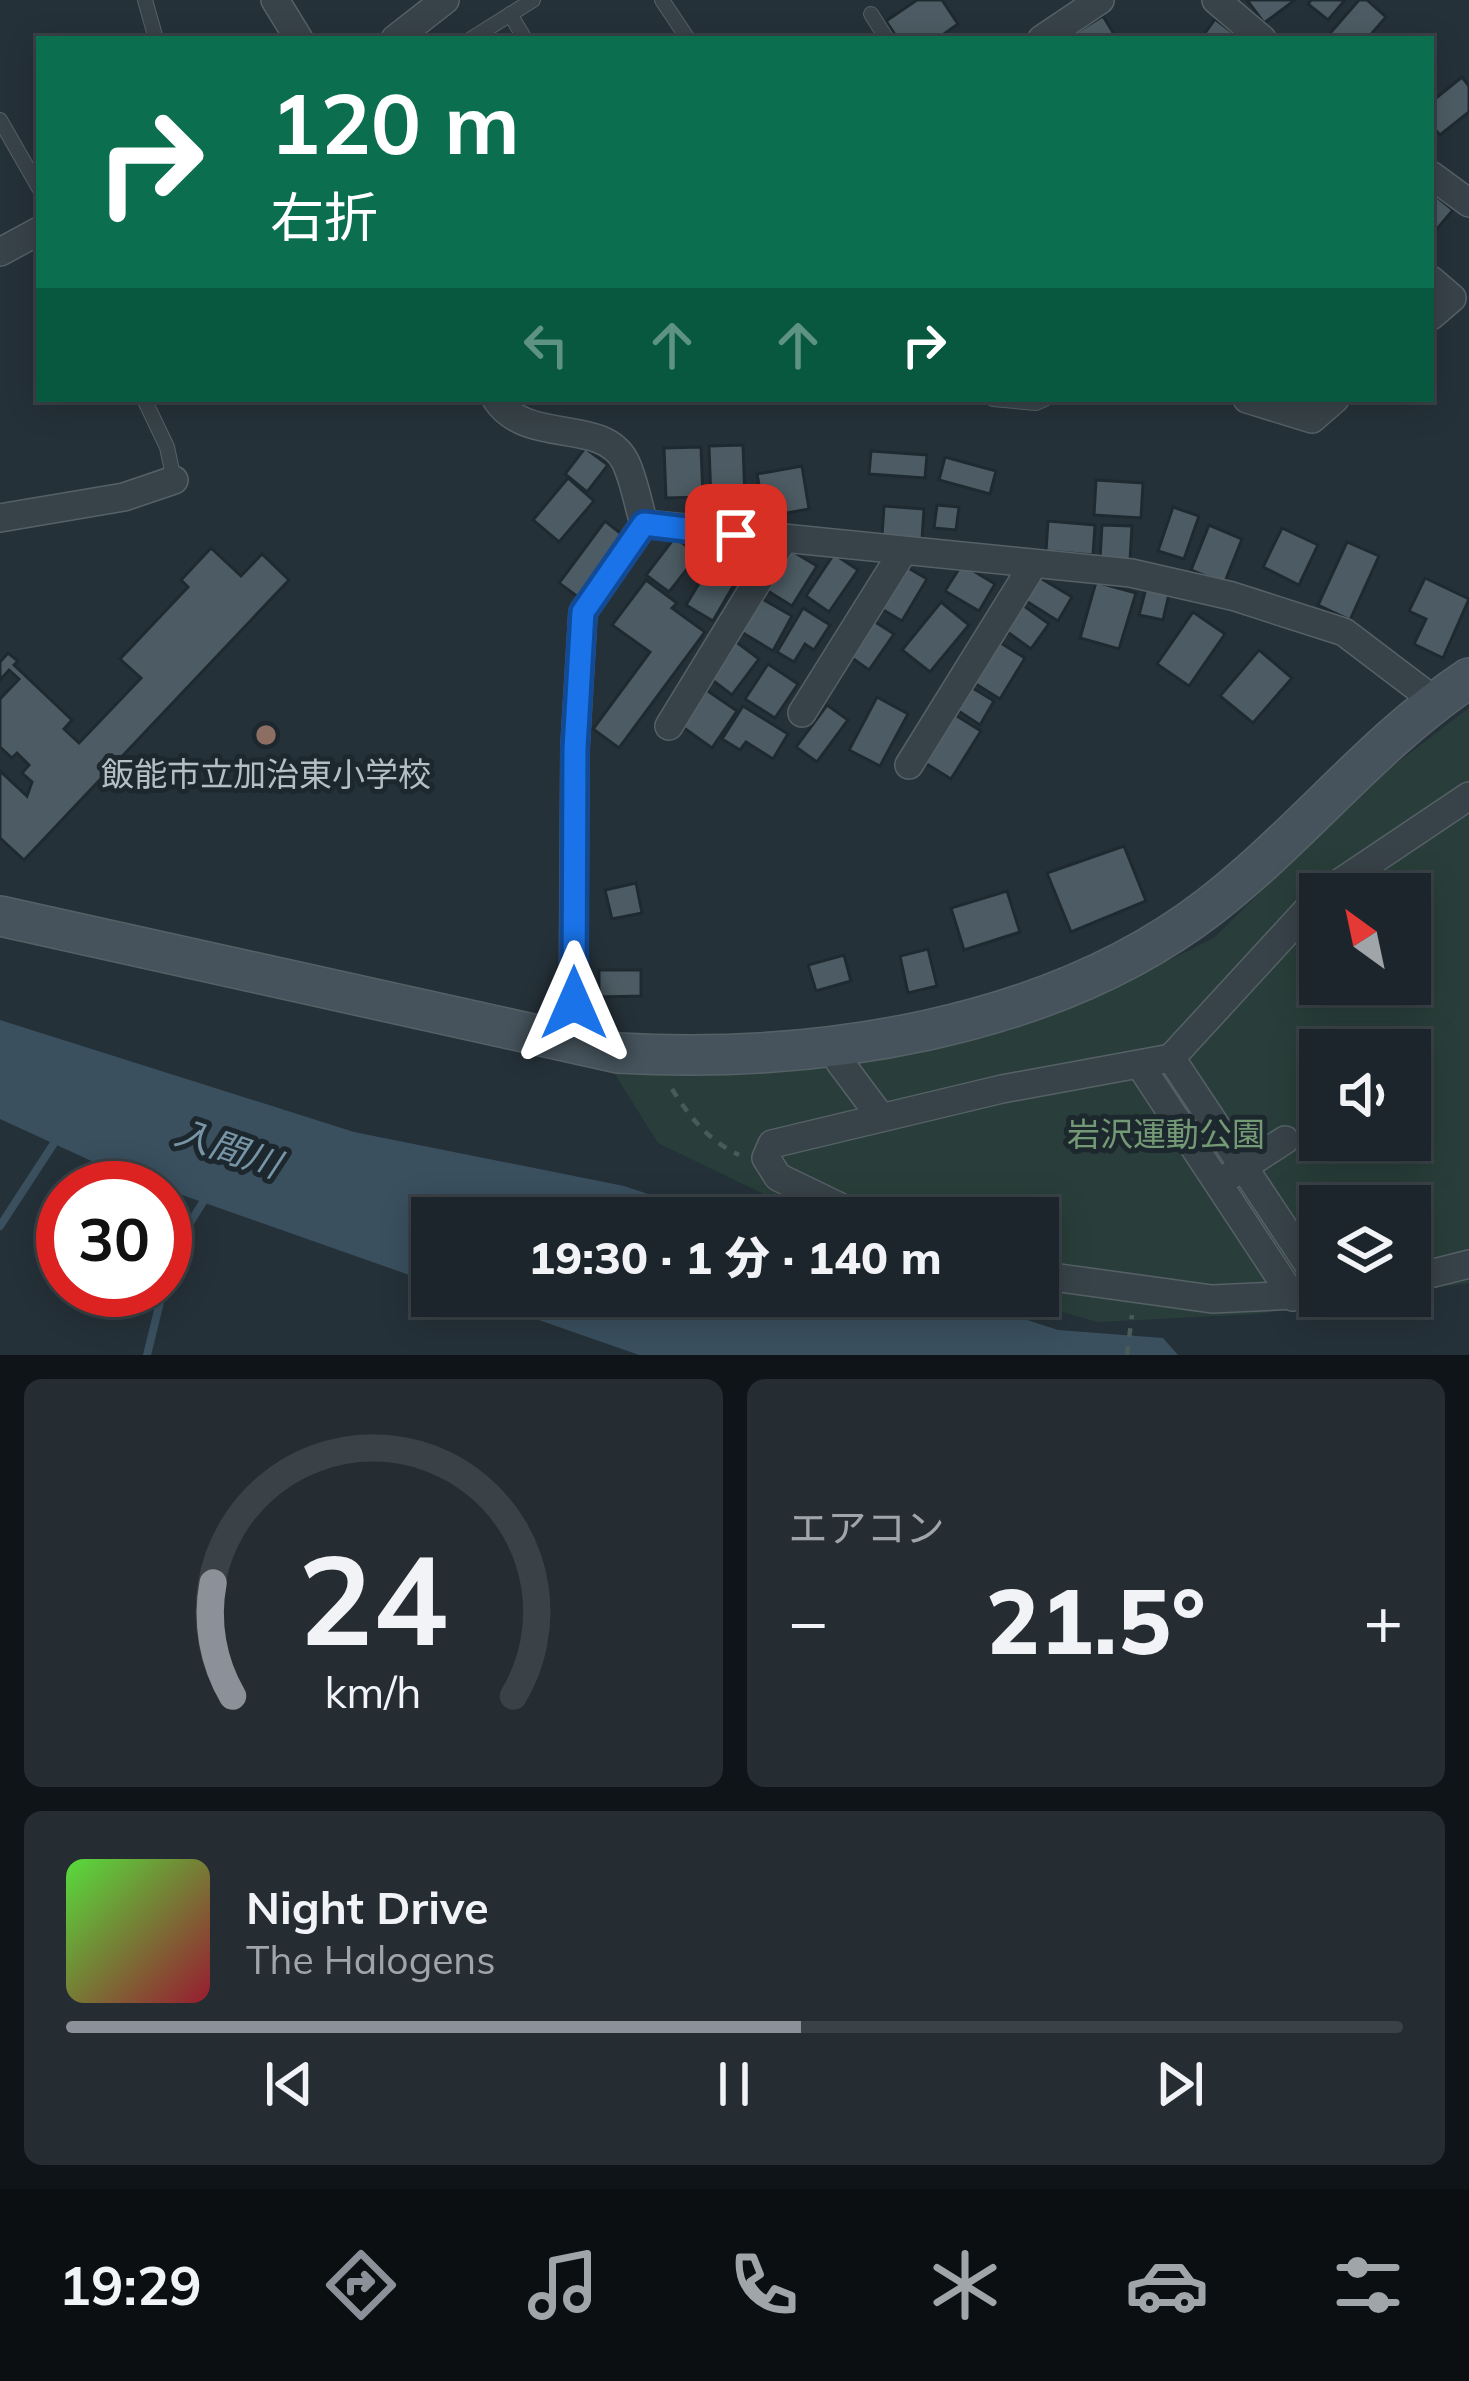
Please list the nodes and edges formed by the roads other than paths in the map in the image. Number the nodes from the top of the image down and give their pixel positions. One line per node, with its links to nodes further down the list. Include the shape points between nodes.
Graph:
1 (145, 0): 10 (lane)
2 (275, 0): 11 (street)
3 (445, 0): 12 (street)
4 (532, 0): 8 (lane)
5 (662, 0): 15 (lane)
6 (1100, 0): 17 (street)
7 (1218, 1): 18 (street)
8 (510, 14): 13 (lane); 14 (lane)
9 (871, 14): 16 (lane)
10 (155, 36)
11 (297, 36)
12 (399, 36)
13 (476, 36)
14 (523, 36)
15 (686, 36)
16 (885, 36)
17 (1046, 36)
18 (1259, 36)
19 (0, 120): 20 (lane)
20 (36, 183)
21 (36, 233): 22 (street)
22 (0, 252)
23 (1434, 283): 24 (street, via 1452,298)
24 (1434, 313)
25 (145, 402): 29 (lane)
26 (498, 402): 31 (street, via 535,428 604,440 624,458)
27 (1257, 402): 28 (street, via 1312,418)
28 (1331, 402)
29 (174, 480): 30 (street)
30 (0, 518)
31 (644, 524): 32 (street); 44 (street, via 583,612)
32 (783, 540): 33 (street); 38 (street)
33 (902, 553): 34 (street); 37 (street)
34 (1033, 566): 36 (street, via 1130,573 1344,632); 39 (street)
35 (1469, 678): 36 (street)
36 (1435, 701): 44 (street, via 1207,909 1055,992 878,1040 761,1055)
37 (802, 712)
38 (668, 726)
39 (909, 765)
40 (1469, 796): 41 (street)
41 (1354, 873)
42 (0, 916): 44 (street)
43 (1299, 919): 45 (street)
44 (573, 1046)
45 (1171, 1058): 47 (street); 50 (street)
46 (839, 1061): 48 (street)
47 (1140, 1065): 48 (street); 51 (street)
48 (880, 1117): 52 (street, via 778,1141 767,1153 767,1165)
49 (1285, 1140): 50 (street)
50 (1243, 1166): 51 (street); 53 (street)
51 (1218, 1183): 57 (street)
52 (818, 1197)
53 (1299, 1250)
54 (1469, 1264): 55 (street)
55 (1431, 1274)
56 (1059, 1278): 58 (street, via 1212,1299)
57 (1299, 1287)
58 (1299, 1296)

